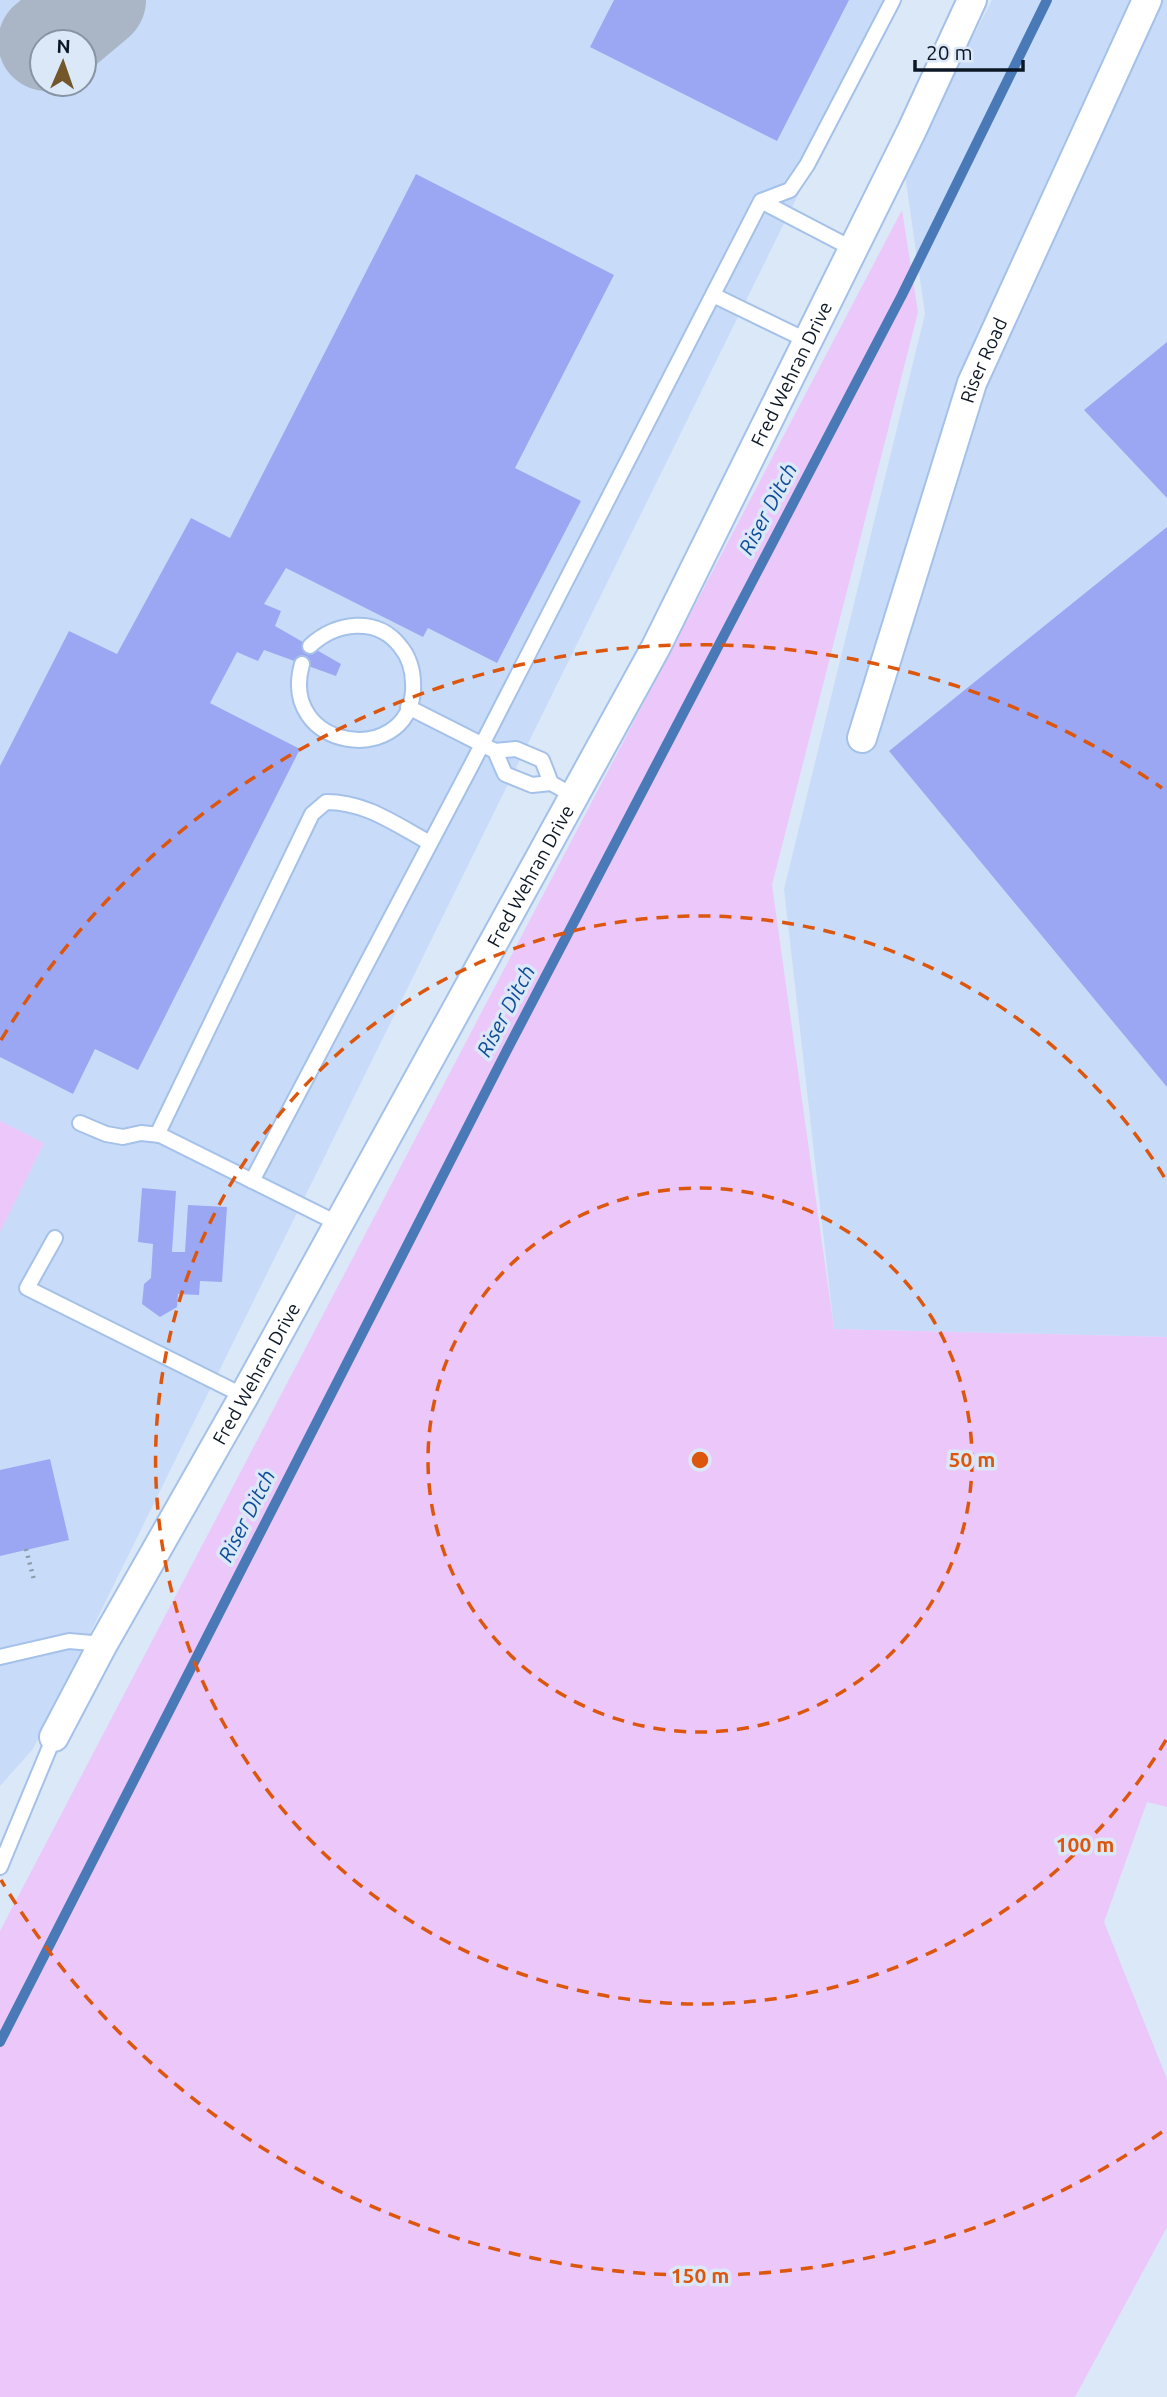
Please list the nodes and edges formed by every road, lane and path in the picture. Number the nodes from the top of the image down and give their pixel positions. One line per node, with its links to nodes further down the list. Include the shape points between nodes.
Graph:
1 (893, 0): 4 (lane, via 790,190)
2 (972, 0): 5 (street, Fred Wehran Drive)
3 (1147, 0): 11 (street, Riser Road, via 972,383)
4 (761, 201): 5 (lane); 6 (lane)
5 (853, 249): 7 (street, Fred Wehran Drive)
6 (713, 295): 7 (lane); 12 (lane)
7 (808, 341): 14 (street, Fred Wehran Drive, via 656,647)
8 (310, 646): 10 (lane, via 348,625 384,633 409,659 414,678)
9 (302, 664): 10 (lane, via 299,694 305,711 334,737 373,739 391,730)
10 (408, 707): 12 (lane)
11 (862, 737)
12 (482, 744): 13 (lane); 15 (lane)
13 (495, 751): 14 (lane, via 516,749 542,760); 14 (lane, via 505,774 532,785)
14 (563, 789): 19 (street, Fred Wehran Drive)
15 (430, 843): 17 (lane, via 347,802 326,802 312,814); 18 (lane)
16 (80, 1123): 17 (lane, via 123,1137)
17 (157, 1135): 18 (lane)
18 (252, 1181): 19 (lane)
19 (338, 1224): 21 (street, Fred Wehran Drive)
20 (55, 1238): 21 (lane, via 27,1288)
21 (244, 1395): 24 (street, Fred Wehran Drive)
22 (26, 1549): 23 (path)
23 (34, 1580)
24 (103, 1644): 25 (lane, via 69,1641); 26 (street, Fred Wehran Drive)
25 (0, 1657)
26 (54, 1737): 27 (lane)
27 (0, 1867)

